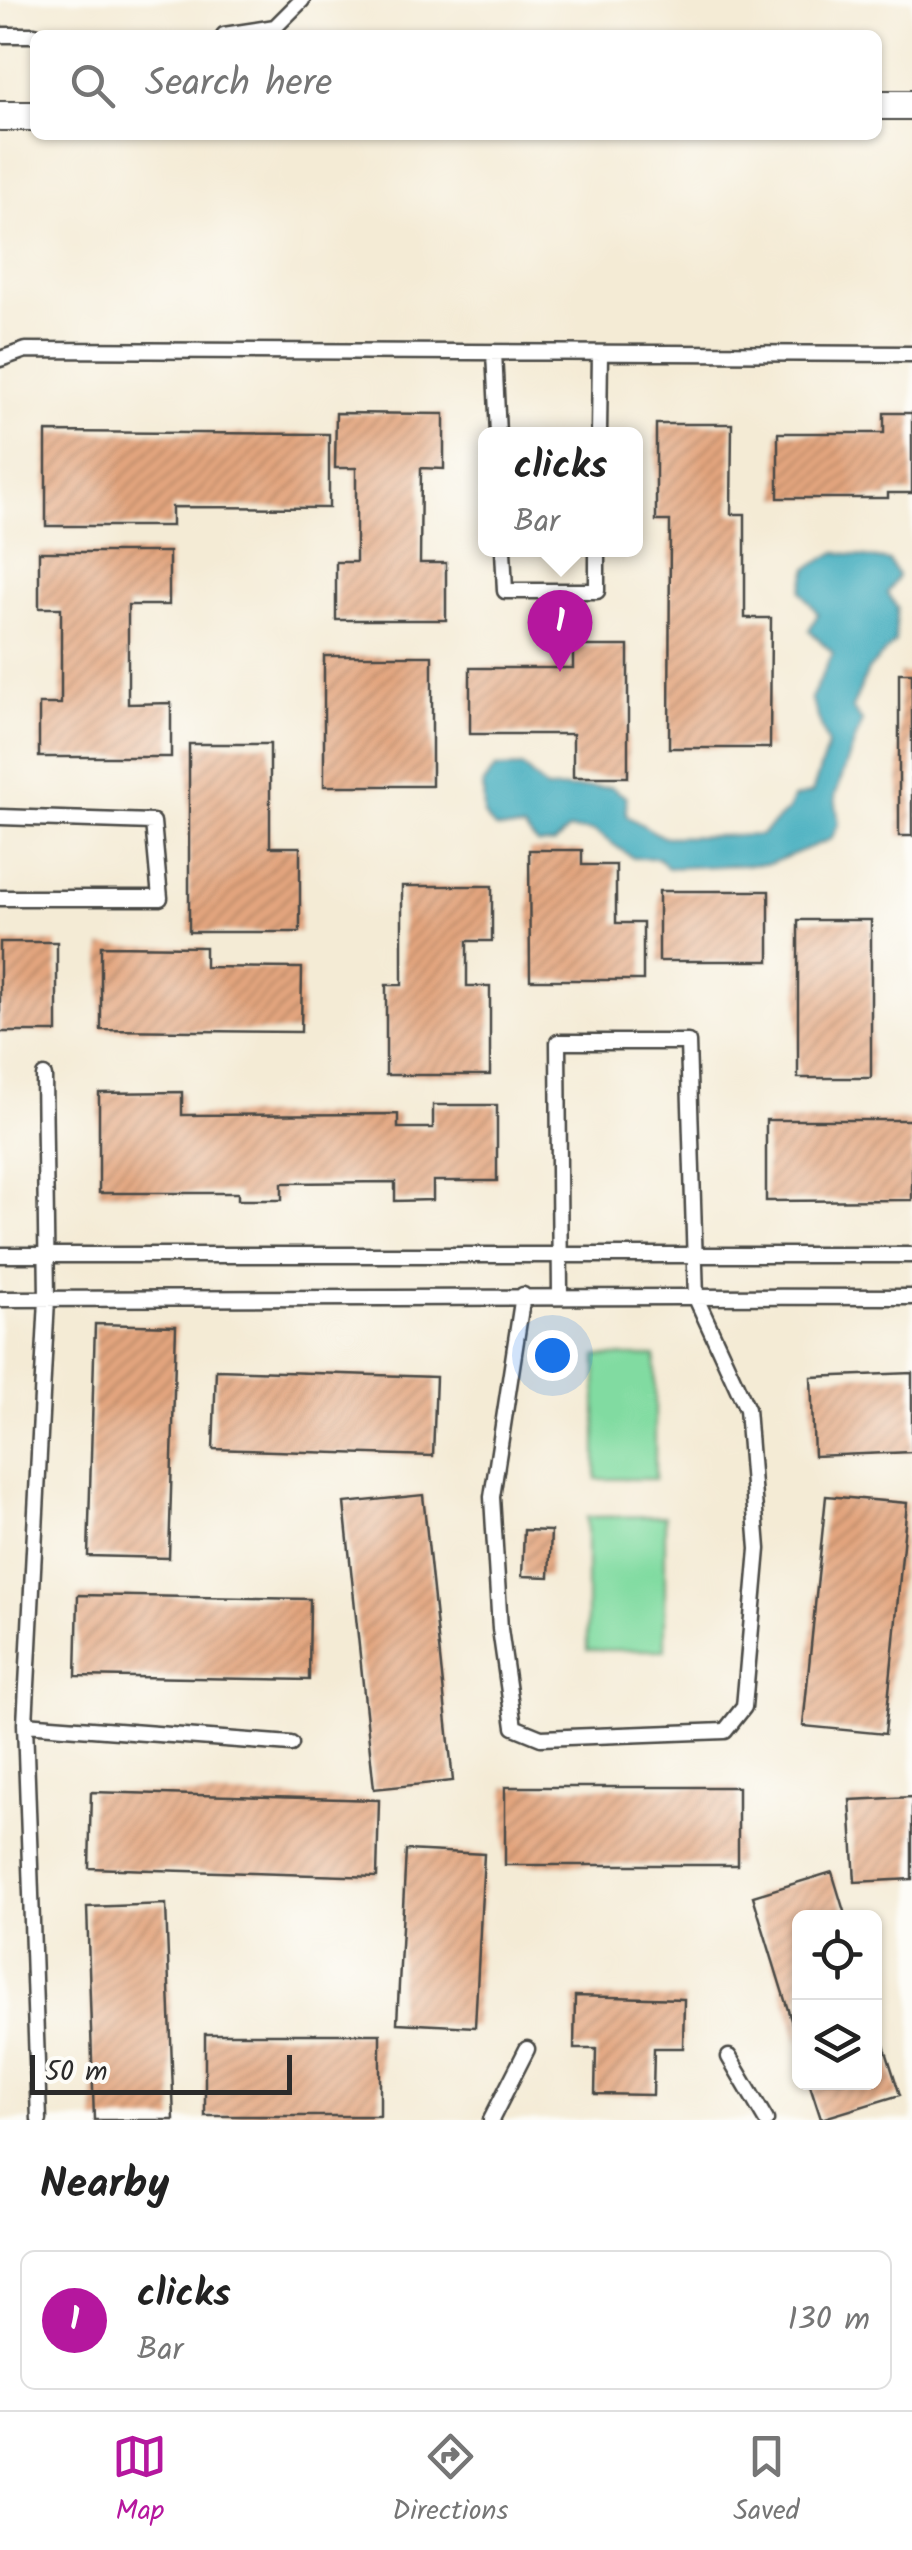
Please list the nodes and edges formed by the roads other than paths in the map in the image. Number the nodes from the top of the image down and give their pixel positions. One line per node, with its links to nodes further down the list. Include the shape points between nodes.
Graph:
1 (302, 0): 2 (lane, via 275,26)
2 (252, 30)
3 (0, 35): 4 (lane)
4 (30, 35)
5 (882, 105): 6 (street)
6 (912, 105)
7 (0, 116): 8 (street)
8 (30, 116)
9 (494, 352): 10 (lane); 12 (lane, via 26,350); 13 (lane)
10 (600, 353): 11 (lane); 14 (lane)
11 (912, 354)
12 (0, 358)
13 (498, 427)
14 (599, 427)
15 (503, 557): 16 (lane, via 505,592 597,592)
16 (598, 557)
17 (0, 817): 18 (lane, via 154,822 160,898)
18 (0, 898)
19 (44, 1076): 22 (lane)
20 (560, 1254): 22 (lane); 23 (lane); 23 (lane, via 558,1042 688,1042); 26 (lane)
21 (0, 1255): 22 (lane)
22 (46, 1255): 30 (lane)
23 (695, 1256): 24 (lane); 28 (lane)
24 (912, 1256)
25 (523, 1296): 26 (lane); 28 (lane, via 492,1498 514,1727 541,1738 725,1731 744,1707 758,1549 747,1409); 30 (lane)
26 (560, 1296): 28 (lane)
27 (912, 1296): 28 (lane)
28 (696, 1298)
29 (0, 1299): 30 (lane)
30 (47, 1299): 31 (lane)
31 (25, 1724): 32 (lane); 35 (lane)
32 (291, 1744)
33 (527, 2050): 36 (lane)
34 (729, 2057): 37 (lane)
35 (40, 2120)
36 (490, 2120)
37 (766, 2120)

